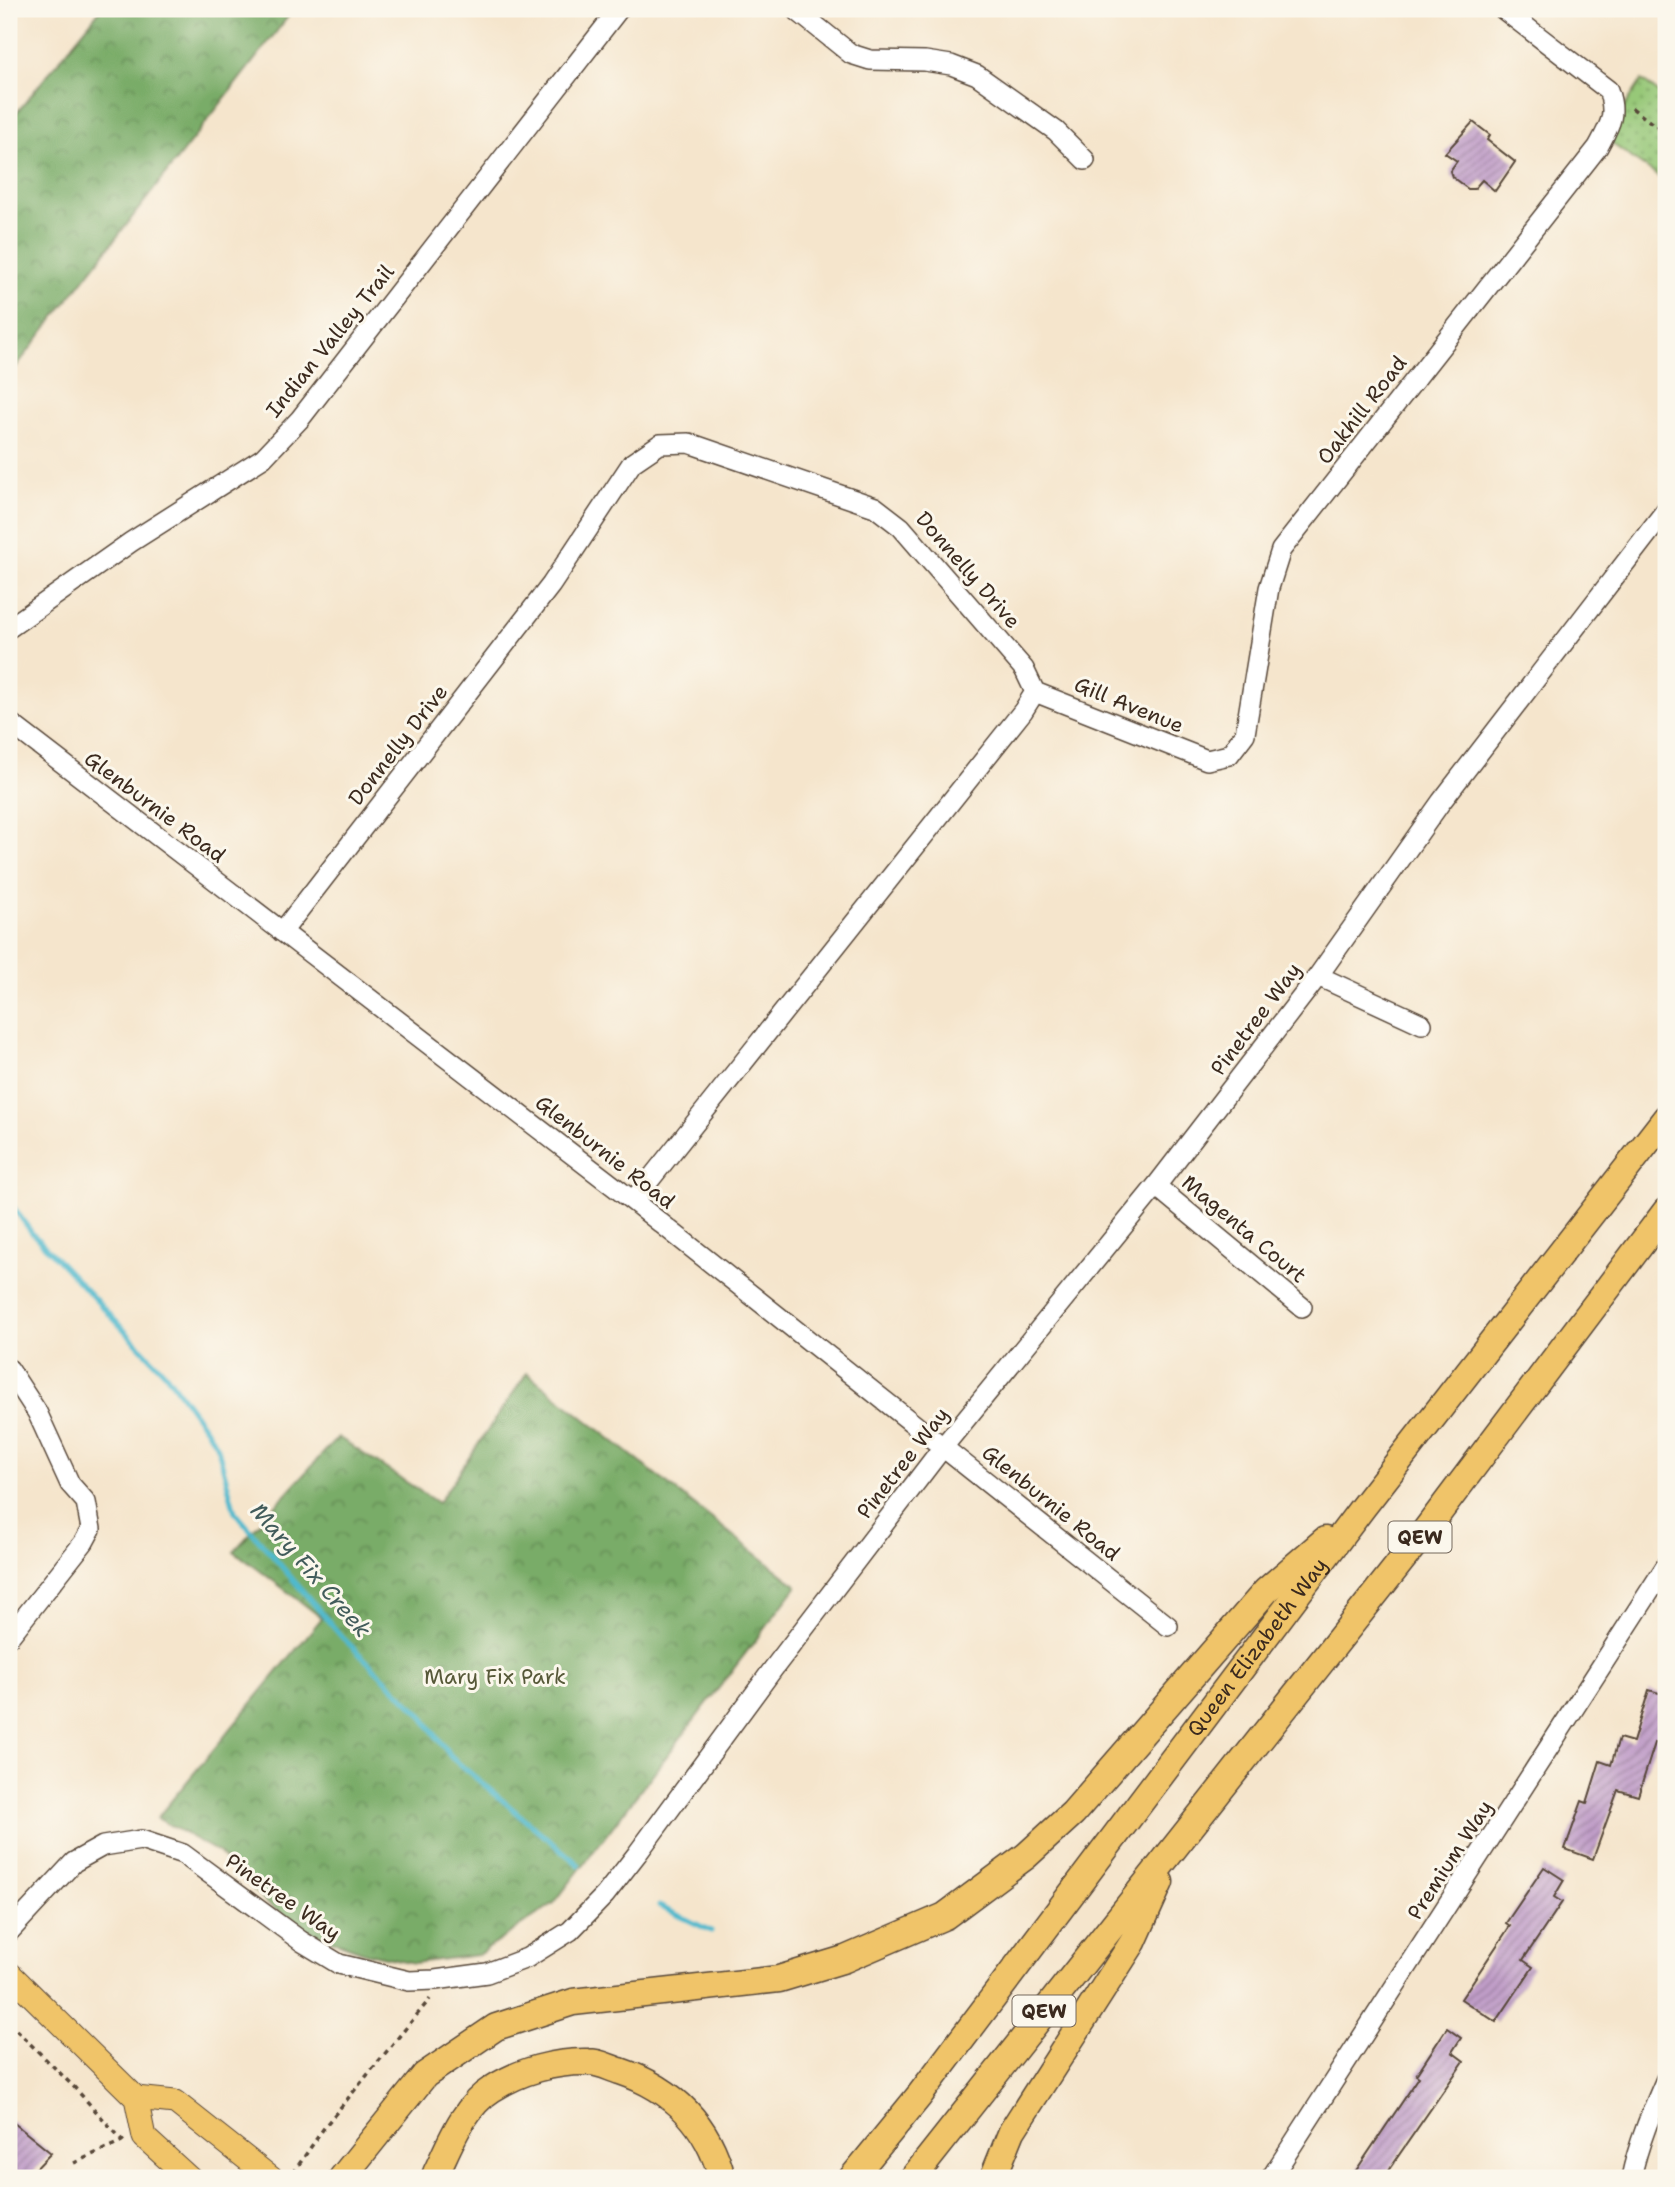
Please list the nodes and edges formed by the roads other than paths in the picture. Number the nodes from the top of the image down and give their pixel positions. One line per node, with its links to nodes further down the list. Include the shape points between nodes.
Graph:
1 (619, 9): 6 (street, Indian Valley Trail, via 300,419 263,458 131,542)
2 (795, 9): 4 (street, via 851,54 870,60 951,65 976,75 1056,131)
3 (1503, 9): 9 (street, Oakhill Road, via 1608,90 1614,106 1608,129 1281,550 1269,588 1245,734 1229,755)
4 (1085, 160)
5 (1666, 510): 11 (street, Pinetree Way, via 1441,802)
6 (9, 628)
7 (1035, 692): 9 (street, Gill Avenue); 10 (street, Donnelly Drive, via 1024,669 910,537 874,508 689,443 660,444 632,463 551,585); 15 (street)
8 (9, 722): 10 (street, Glenburnie Road)
9 (1207, 760)
10 (282, 932): 15 (street, Glenburnie Road)
11 (1318, 976): 12 (street); 14 (street, Pinetree Way)
12 (1422, 1024)
13 (1666, 1118): 20 (highway, Queen Elizabeth Way / QEW)
14 (1156, 1186): 17 (street, Magenta Court); 19 (street, Pinetree Way)
15 (633, 1201): 19 (street, Glenburnie Road)
16 (1666, 1211): 24 (highway, QEW, via 1425,1531)
17 (1302, 1307)
18 (9, 1369): 23 (street, via 37,1412 70,1484 86,1503 91,1529)
19 (943, 1447): 22 (street, Glenburnie Road); 25 (street, Pinetree Way, via 605,1895 570,1931 527,1958 487,1973 409,1981 339,1964 183,1854 141,1840 103,1846 74,1862)
20 (1363, 1507): 31 (highway, via 1266,1591 1073,1813 1026,1856 945,1916 845,1959 779,1979 573,2002 496,2028 425,2075); 34 (highway, Queen Elizabeth Way / QEW, via 919,2096)
21 (1666, 1566): 37 (street, Premium Way)
22 (1168, 1626)
23 (9, 1637)
24 (1176, 1845): 35 (highway, QEW); 36 (highway, via 1133,1942 1012,2131)
25 (9, 1932)
26 (9, 1973): 28 (main road)
27 (1666, 2079): 38 (street)
28 (136, 2098): 29 (main road, via 175,2102); 30 (main road, via 144,2137)
29 (282, 2175)
30 (189, 2178)
31 (342, 2178)
32 (436, 2178): 33 (highway, via 465,2116 491,2090 538,2067 591,2062 642,2079 680,2104 708,2138)
33 (722, 2178)
34 (852, 2178)
35 (913, 2178)
36 (993, 2178)
37 (1271, 2178)
38 (1631, 2178)

